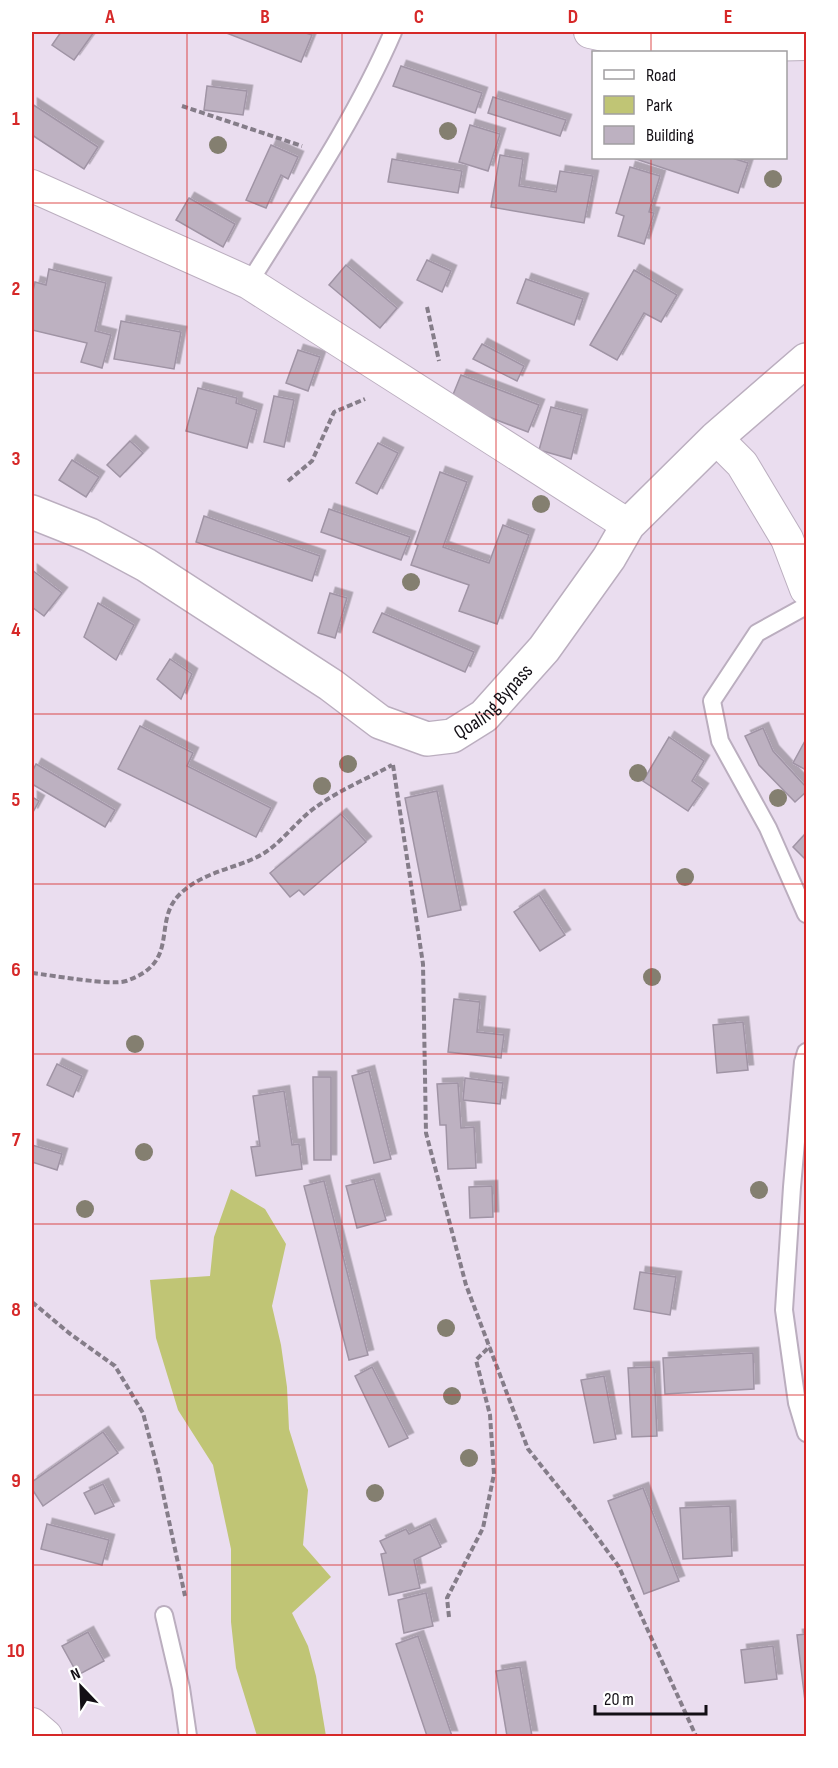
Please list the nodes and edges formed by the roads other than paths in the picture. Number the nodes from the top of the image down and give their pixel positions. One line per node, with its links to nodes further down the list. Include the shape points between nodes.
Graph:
1 (393, 32): 5 (lane, via 376,71 329,154)
2 (590, 32): 3 (street, via 660,47)
3 (807, 44)
4 (32, 186): 5 (street)
5 (249, 283): 9 (street)
6 (807, 360): 7 (main road, Qoaling Bypass)
7 (716, 438): 9 (main road, Qoaling Bypass); 10 (street, via 742,464 787,539)
8 (32, 512): 9 (main road, Qoaling Bypass, via 90,535 146,565 331,685 380,722 427,739 452,736 484,716 544,649)
9 (628, 525)
10 (807, 589)
11 (807, 606): 12 (lane, via 757,633 712,701 720,741 768,828)
12 (807, 914)
13 (807, 1052): 14 (lane, via 803,1062 784,1310 797,1403)
14 (807, 1433)
15 (164, 1615): 18 (lane)
16 (32, 1724): 17 (street)
17 (46, 1737)
18 (188, 1737)

